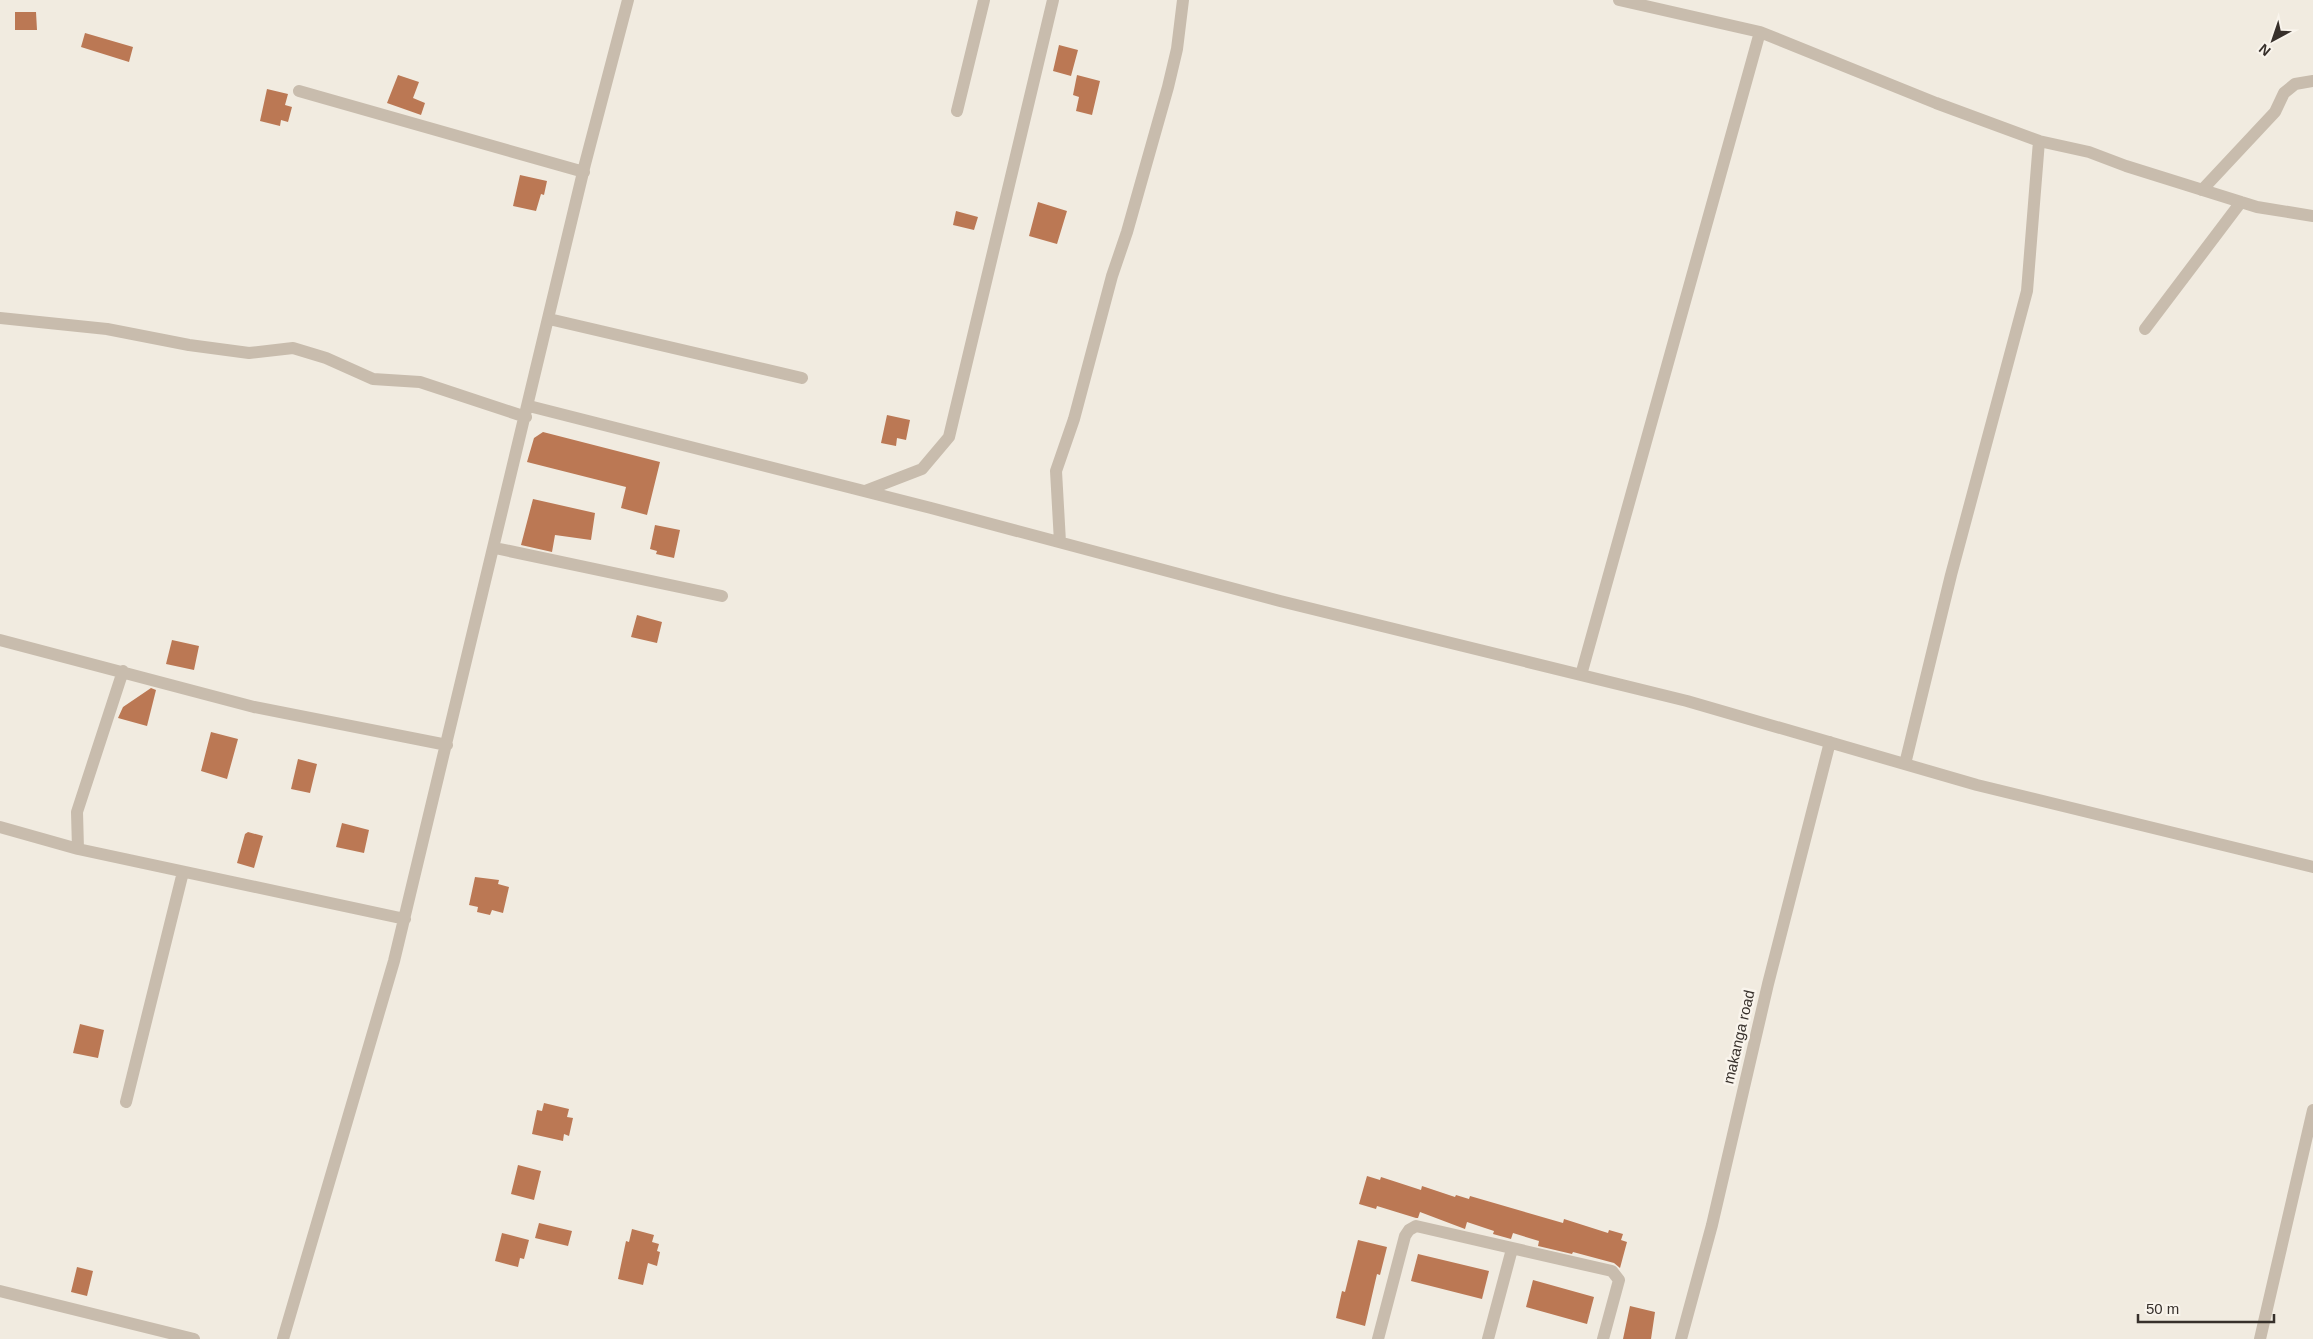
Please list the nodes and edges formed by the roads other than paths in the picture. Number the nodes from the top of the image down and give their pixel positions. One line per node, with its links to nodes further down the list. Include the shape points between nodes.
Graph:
1 (628, 0): 11 (street)
2 (984, 0): 9 (street)
3 (1053, 0): 20 (street, via 949,438 922,469)
4 (1183, 0): 21 (street, via 1168,87 1074,419 1056,471)
5 (1619, 0): 6 (street)
6 (1760, 32): 10 (street); 26 (street)
7 (2313, 81): 12 (street, via 2295,84 2284,93 2275,112)
8 (299, 91): 11 (street)
9 (957, 111)
10 (2039, 141): 12 (street, via 2089,152); 29 (street, via 2027,291 1951,575)
11 (584, 172): 16 (street)
12 (2202, 190): 13 (street)
13 (2241, 202): 14 (street); 17 (street)
14 (2313, 216)
15 (0, 318): 19 (street, via 107,329 249,354 293,348 326,358 373,379 420,382)
16 (549, 319): 18 (street); 19 (street)
17 (2145, 328)
18 (802, 378)
19 (528, 411): 20 (street); 22 (street)
20 (865, 491): 21 (street)
21 (1060, 542): 26 (street, via 1280,601)
22 (495, 548): 23 (street); 28 (street)
23 (722, 596)
24 (0, 640): 25 (street)
25 (124, 671): 28 (street, via 254,707); 31 (street, via 76,812)
26 (1580, 675): 27 (street, via 1687,701)
27 (1830, 742): 29 (street); 44 (street, makanga road)
28 (447, 745): 34 (street)
29 (1906, 764): 32 (street, via 1977,785)
30 (0, 827): 31 (street)
31 (78, 849): 33 (street)
32 (2313, 867)
33 (183, 872): 34 (street); 35 (street)
34 (404, 919): 40 (street)
35 (126, 1102)
36 (2313, 1110): 45 (street)
37 (1512, 1249): 41 (street, via 1416,1226 1409,1230); 42 (street); 43 (street, via 1612,1271 1617,1275)
38 (0, 1291): 39 (street)
39 (194, 1339)
40 (283, 1339)
41 (1378, 1339)
42 (1488, 1339)
43 (1603, 1339)
44 (1681, 1339)
45 (2260, 1339)

